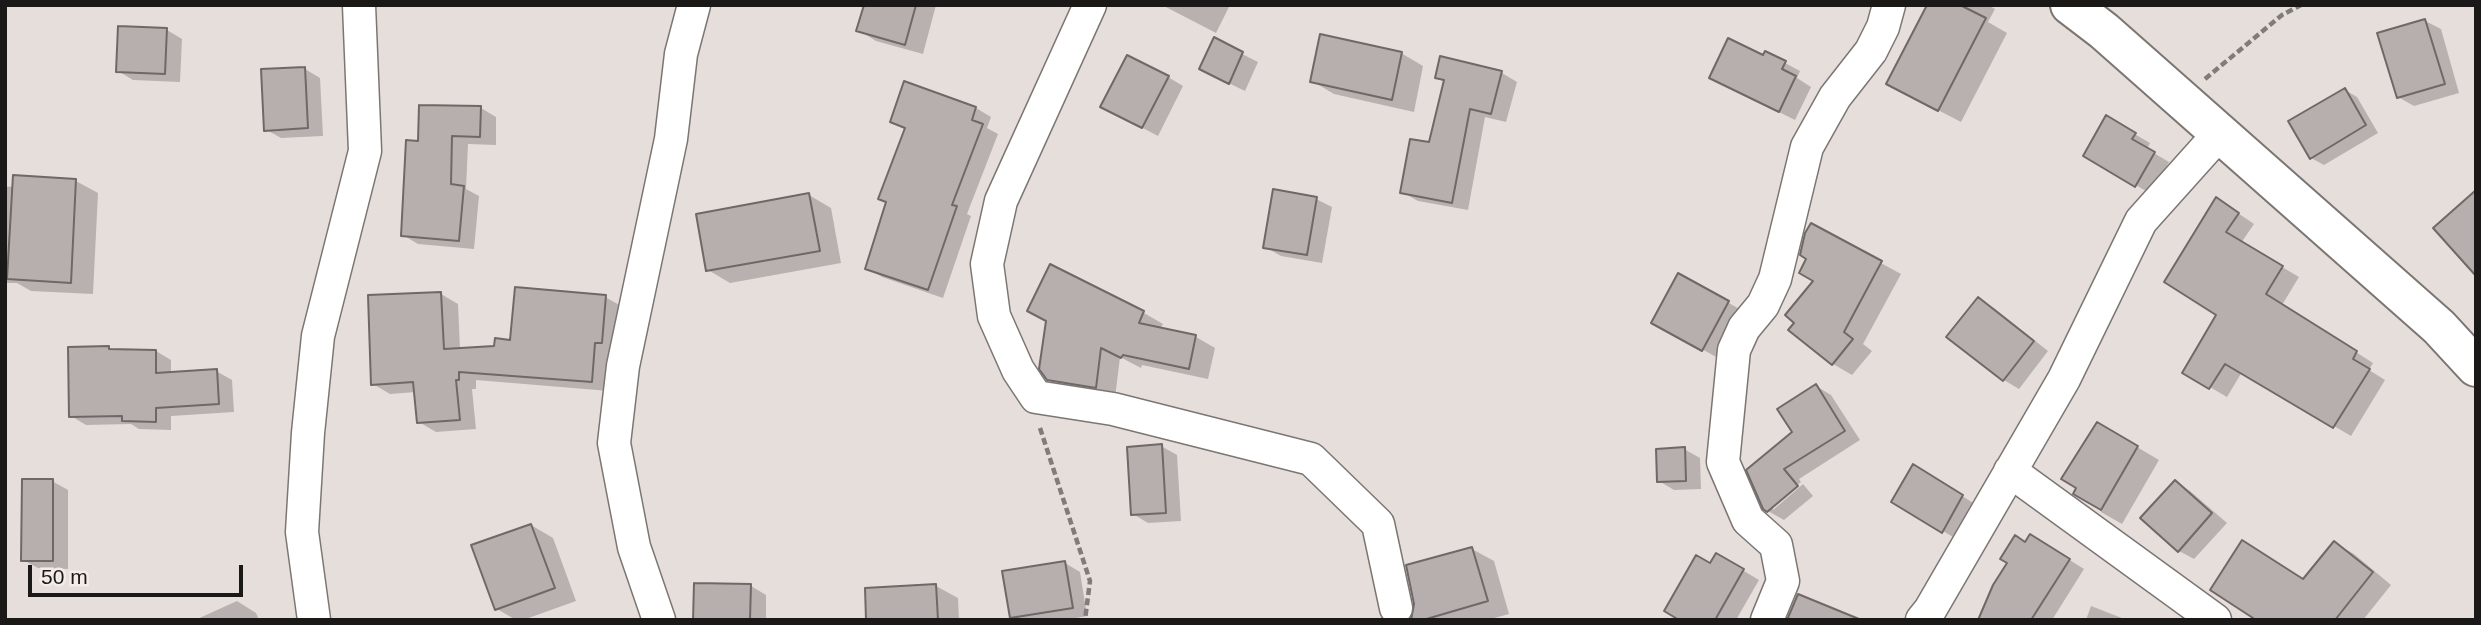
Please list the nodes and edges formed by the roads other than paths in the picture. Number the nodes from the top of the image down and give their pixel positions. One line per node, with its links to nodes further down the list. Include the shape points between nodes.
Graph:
1 (359, 5): 10 (street, via 365,151 318,336 308,433 302,532)
2 (694, 5): 11 (street, via 623,366 614,443 634,547)
3 (1090, 5): 9 (street, via 1001,201 986,264 994,317 1023,378 1036,397 1113,410 1311,459 1378,524)
4 (1889, 5): 12 (street, via 1871,51 1835,97 1807,147 1775,279 1734,350 1723,462 1748,520 1776,545 1783,581)
5 (2070, 5): 6 (street)
6 (2219, 134): 7 (street, via 2439,327); 8 (street, via 2141,221 2064,379)
7 (2476, 367)
8 (2010, 471): 13 (street); 14 (street)
9 (1396, 608)
10 (314, 620)
11 (659, 620)
12 (1767, 620)
13 (1922, 620)
14 (2215, 620)

